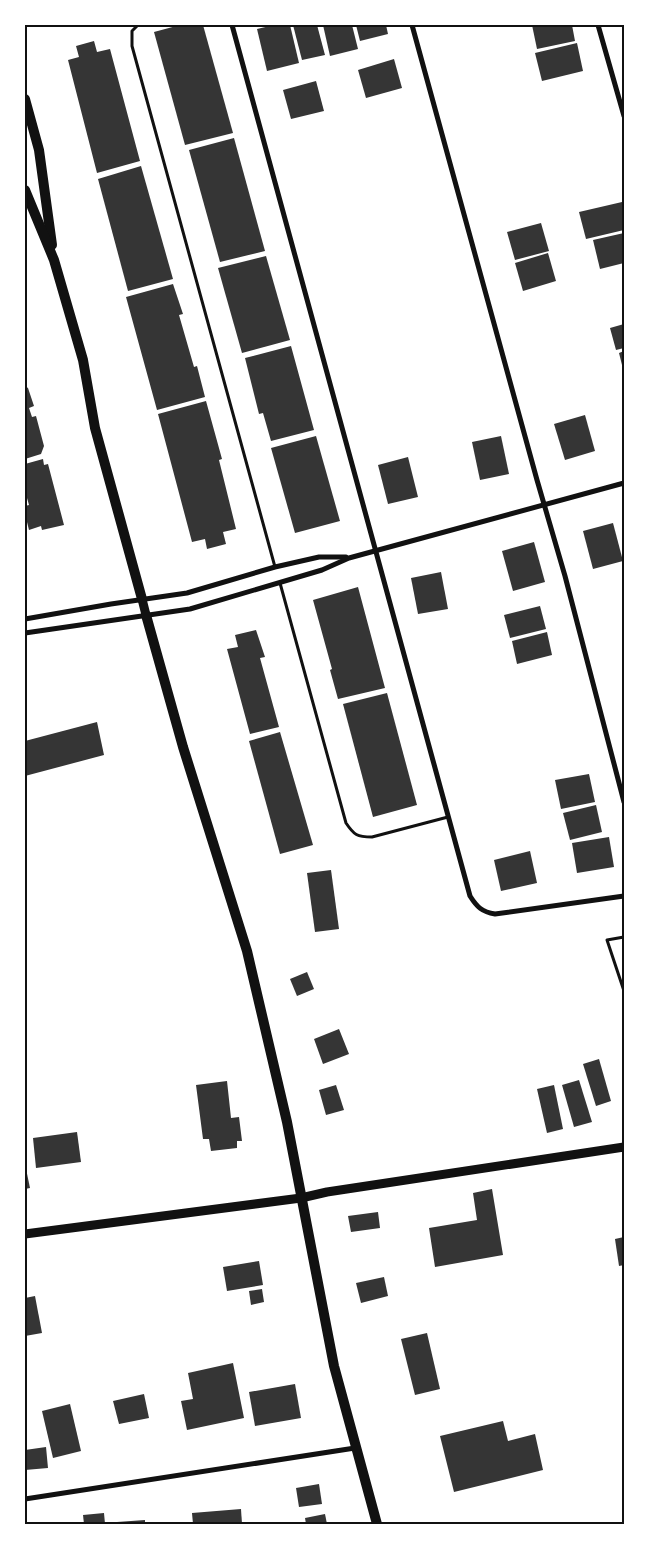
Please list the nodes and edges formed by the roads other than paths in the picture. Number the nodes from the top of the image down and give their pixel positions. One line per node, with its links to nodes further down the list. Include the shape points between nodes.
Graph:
1 (138, 25): 13 (lane, via 132,32 132,46)
2 (232, 25): 11 (street)
3 (412, 25): 10 (street)
4 (598, 25): 6 (street)
5 (25, 99): 8 (main road, via 39,150)
6 (624, 116)
7 (25, 190): 8 (main road)
8 (54, 260): 15 (main road, via 83,360 95,428)
9 (624, 483): 10 (street)
10 (544, 505): 11 (street); 19 (street)
11 (375, 551): 12 (street); 20 (street)
12 (349, 558): 13 (street, via 319,557); 14 (street)
13 (275, 567): 15 (street, via 187,593)
14 (280, 583): 16 (street, via 190,609); 20 (lane, via 346,823 354,834 372,837)
15 (142, 599): 16 (street); 17 (street)
16 (146, 616): 18 (street); 25 (main road, via 183,748 247,951 287,1122)
17 (25, 619)
18 (25, 633)
19 (624, 802)
20 (448, 817): 21 (street, via 470,896 477,908 486,913 507,913)
21 (624, 896)
22 (624, 937): 23 (lane, via 607,940)
23 (624, 991)
24 (624, 1147): 25 (street)
25 (301, 1198): 26 (street); 27 (main road, via 327,1333)
26 (25, 1234)
27 (355, 1448): 28 (street); 29 (main road)
28 (25, 1499)
29 (377, 1524)

